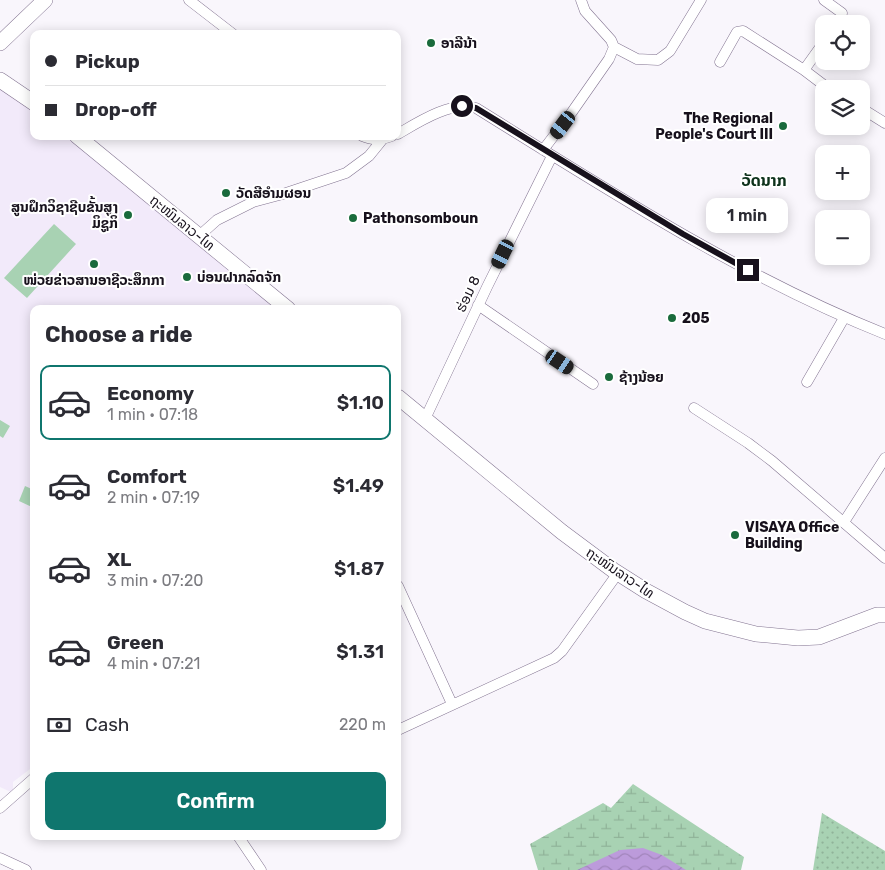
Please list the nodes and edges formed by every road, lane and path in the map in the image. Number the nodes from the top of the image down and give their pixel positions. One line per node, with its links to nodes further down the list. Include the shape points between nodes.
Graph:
1 (45, 0): 9 (street)
2 (189, 0): 8 (street)
3 (581, 0): 10 (street, via 585,11)
4 (701, 0): 10 (street, via 670,51 658,60 637,59)
5 (824, 0): 6 (street)
6 (835, 3): 7 (street)
7 (841, 15)
8 (228, 30)
9 (0, 43)
10 (614, 47): 23 (street, ຮ່ອມ 8)
11 (815, 55): 13 (street)
12 (720, 62): 13 (street, via 737,32 743,31)
13 (804, 70): 15 (street)
14 (0, 80): 16 (street)
15 (817, 80)
16 (30, 100)
17 (870, 113): 18 (street)
18 (885, 122)
19 (401, 133): 23 (street, via 455,106 469,106)
20 (82, 140): 24 (street, ຖະໜົນລາວ-ໄທ)
21 (374, 140): 22 (street)
22 (382, 140): 24 (street, via 369,156 346,174 253,202 218,220)
23 (548, 153): 26 (street, ຮ່ອມ 8); 27 (street, via 715,253)
24 (198, 236): 25 (street, ຖະໜົນລາວ-ໄທ)
25 (283, 305)
26 (478, 305): 30 (street); 33 (street, ຮ່ອມ 8)
27 (844, 318): 28 (street); 29 (street)
28 (885, 334)
29 (806, 382)
30 (593, 384)
31 (401, 399): 33 (street, ຖະໜົນລາວ-ໄທ)
32 (694, 408): 35 (street, via 748,443)
33 (425, 418): 37 (street, ຖະໜົນລາວ-ໄທ, via 562,532)
34 (885, 458): 35 (street)
35 (844, 522): 36 (street)
36 (885, 558)
37 (618, 573): 39 (street, ຖະໜົນລາວ-ໄທ, via 646,592 705,621 766,636 819,637); 40 (street, via 554,658)
38 (401, 593): 40 (street)
39 (885, 615)
40 (452, 704): 41 (street)
41 (401, 729)
42 (30, 782): 43 (street)
43 (0, 808)
44 (241, 840): 47 (street)
45 (0, 858): 46 (street)
46 (26, 870)
47 (261, 870)

